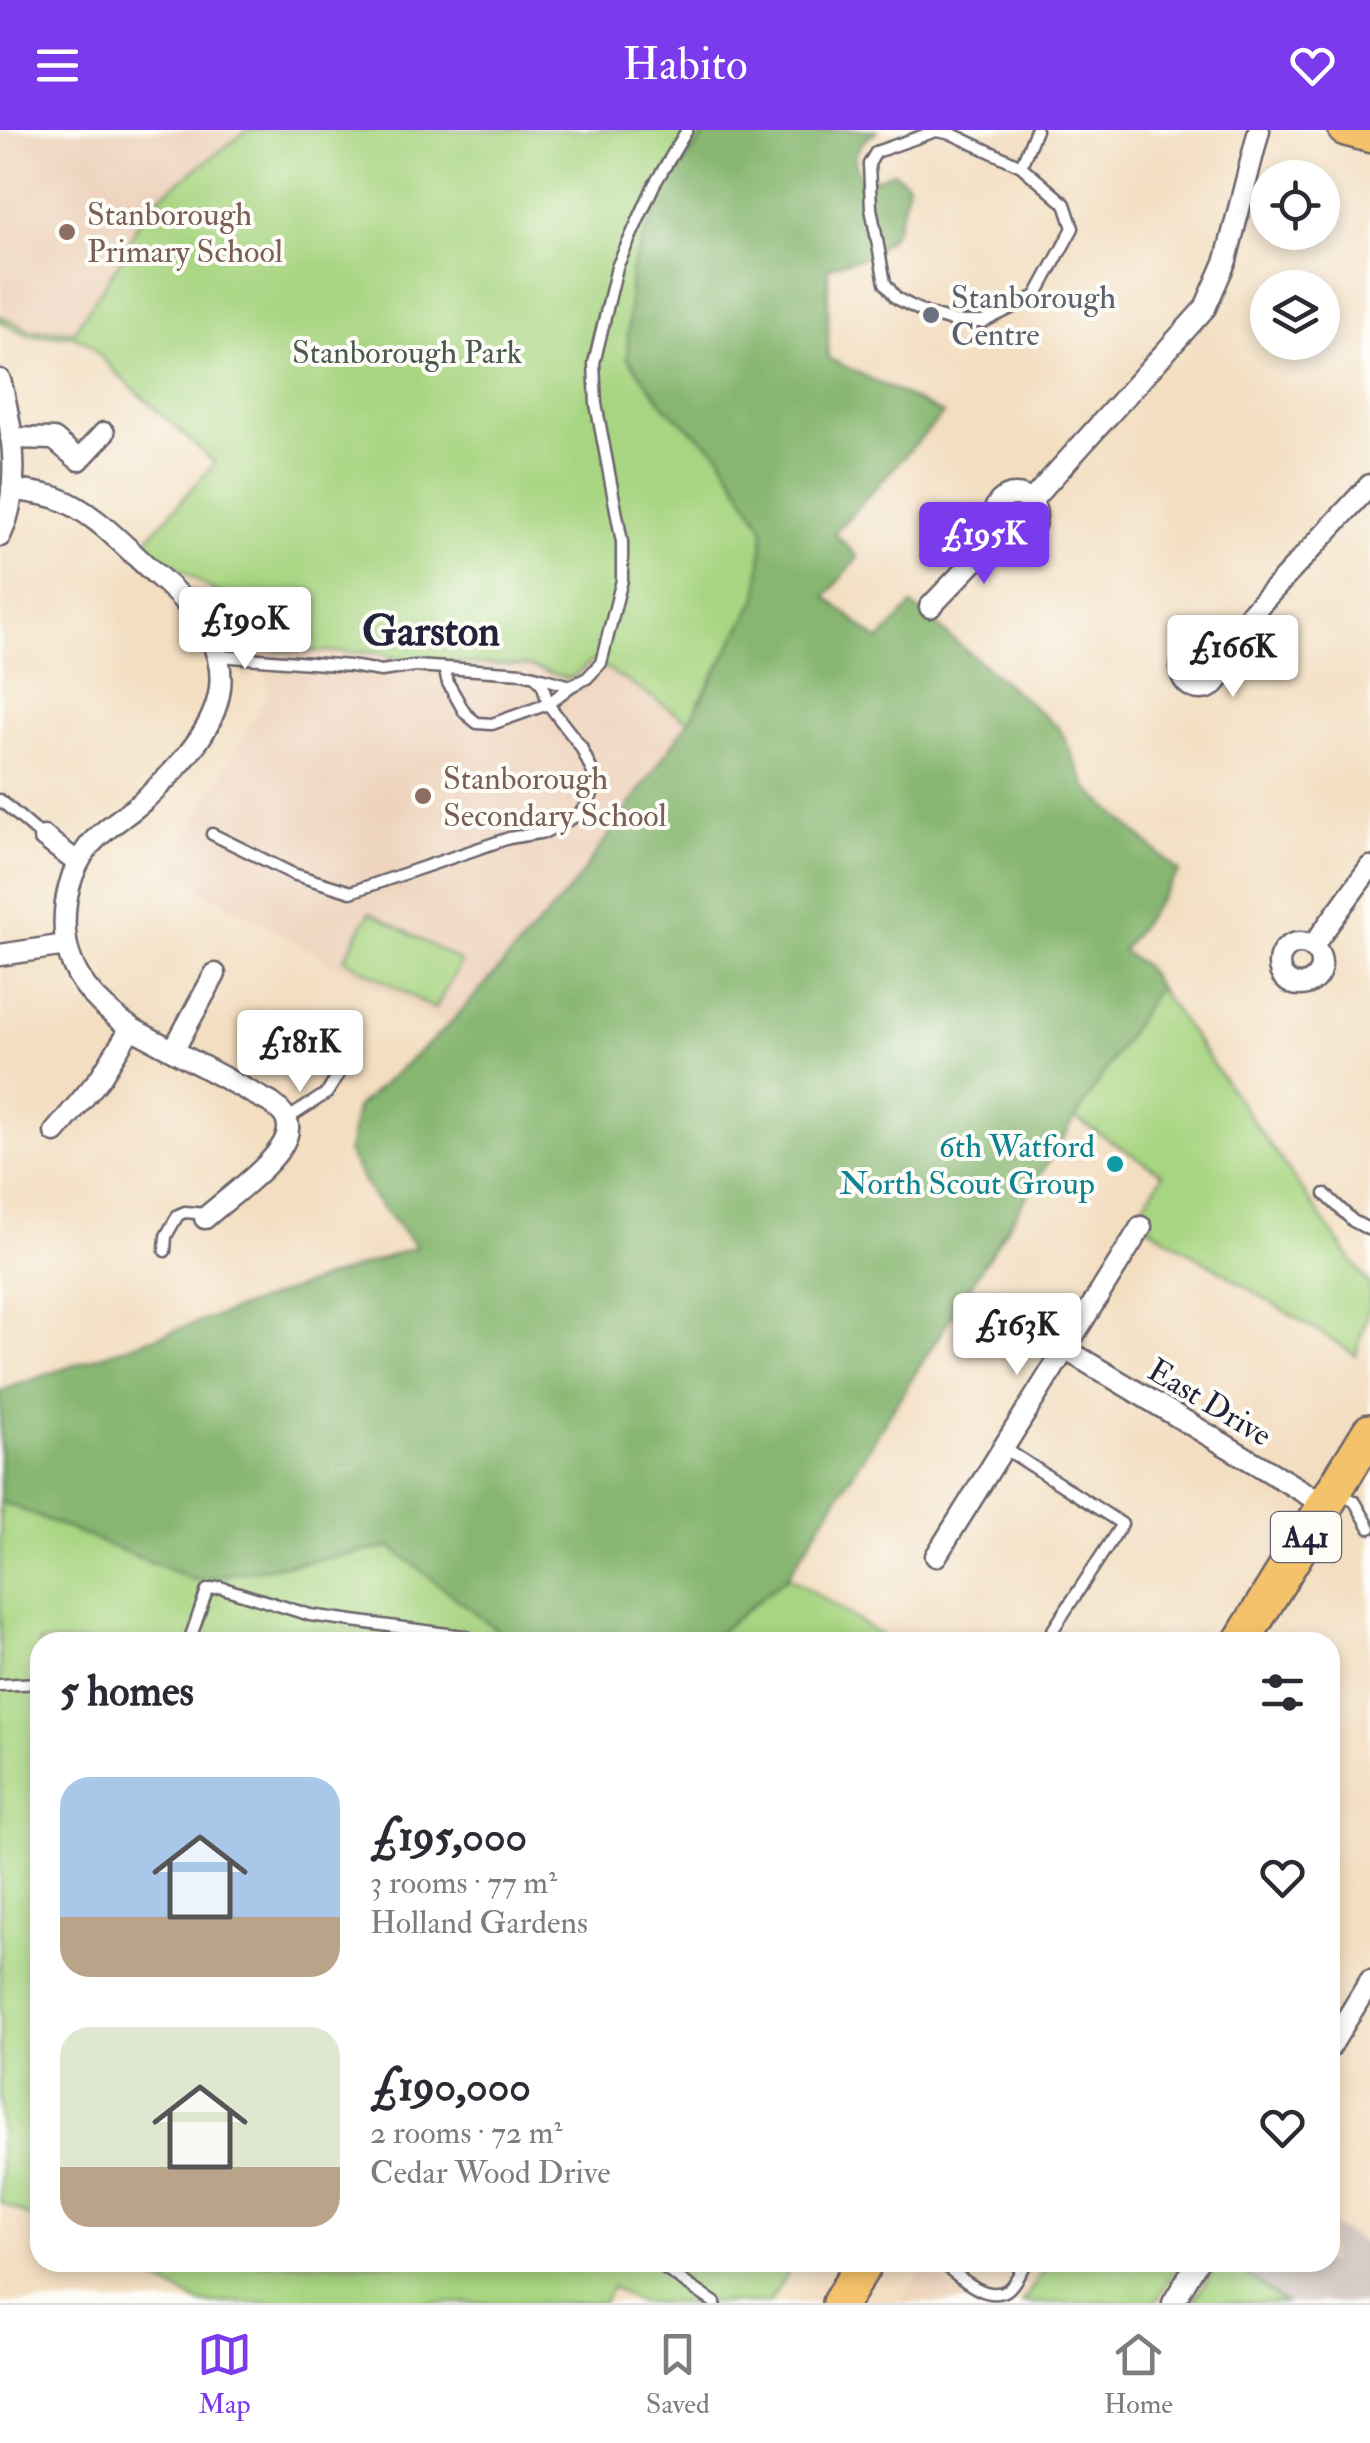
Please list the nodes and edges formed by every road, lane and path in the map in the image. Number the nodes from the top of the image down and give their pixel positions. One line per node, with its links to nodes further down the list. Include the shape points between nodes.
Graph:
1 (687, 130): 20 (lane, via 617,267 594,362 620,523 622,580 601,663)
2 (1036, 130): 6 (lane)
3 (1259, 130): 12 (street, via 1226,260 1205,308)
4 (1344, 130): 5 (main road)
5 (1370, 137)
6 (1021, 166): 6 (lane, via 1066,204 1072,219 1068,241 1036,296 983,322 955,322 896,298 885,283 871,208 869,164 876,152 936,130)
7 (0, 380): 9 (street)
8 (104, 433): 9 (street, via 78,460 54,439)
9 (11, 438): 11 (street)
10 (1370, 486): 16 (street)
11 (12, 489): 14 (street); 17 (street, via 84,512 186,601)
12 (1030, 501): 13 (street, via 1036,516 1031,530); 13 (street, via 1015,495 999,502 994,516)
13 (1002, 532): 15 (street)
14 (0, 536)
15 (930, 607)
16 (1214, 654)
17 (220, 656): 18 (lane, via 381,671); 25 (street, via 219,693 208,725 150,794 98,836)
18 (444, 668): 19 (lane); 21 (lane, via 476,723 492,724)
19 (534, 676): 20 (lane); 21 (lane)
20 (571, 686): 21 (lane)
21 (548, 704): 23 (lane, via 582,747 593,792 578,815 544,832 351,892 293,874)
22 (0, 800): 24 (lane)
23 (212, 834)
24 (44, 837): 25 (street)
25 (78, 863): 27 (street, via 66,903)
26 (1370, 868): 28 (street)
27 (66, 945): 29 (street); 31 (street, via 95,1001)
28 (1312, 946)
29 (0, 955)
30 (215, 974): 33 (street)
31 (131, 1028): 33 (street); 35 (street)
32 (321, 1047): 34 (lane, via 333,1056 338,1075 327,1093)
33 (174, 1049): 34 (street, via 272,1103)
34 (286, 1119): 37 (street, via 280,1151)
35 (54, 1132)
36 (1325, 1194): 39 (lane)
37 (207, 1216): 40 (lane, via 178,1215)
38 (1140, 1228): 41 (street)
39 (1370, 1230)
40 (165, 1251)
41 (1065, 1349): 43 (street); 44 (street, East Drive)
42 (1370, 1432): 44 (highway, A41)
43 (1003, 1448): 46 (street); 49 (lane, via 1122,1524)
44 (1330, 1497): 45 (lane, via 1355,1502); 50 (highway, A41)
45 (1370, 1528)
46 (936, 1556)
47 (193, 1632): 48 (lane, via 208,1590 220,1587 310,1615)
48 (399, 1632)
49 (1052, 1632)
50 (1247, 1632)
51 (30, 1684): 52 (lane)
52 (0, 1685)
53 (1367, 1992): 54 (street)
54 (1340, 2032)
55 (674, 2272): 60 (lane)
56 (858, 2272): 61 (highway)
57 (954, 2272): 58 (lane, via 994,2294 1008,2289)
58 (1019, 2272)
59 (1191, 2272): 62 (street)
60 (715, 2303)
61 (840, 2303)
62 (1173, 2303)

